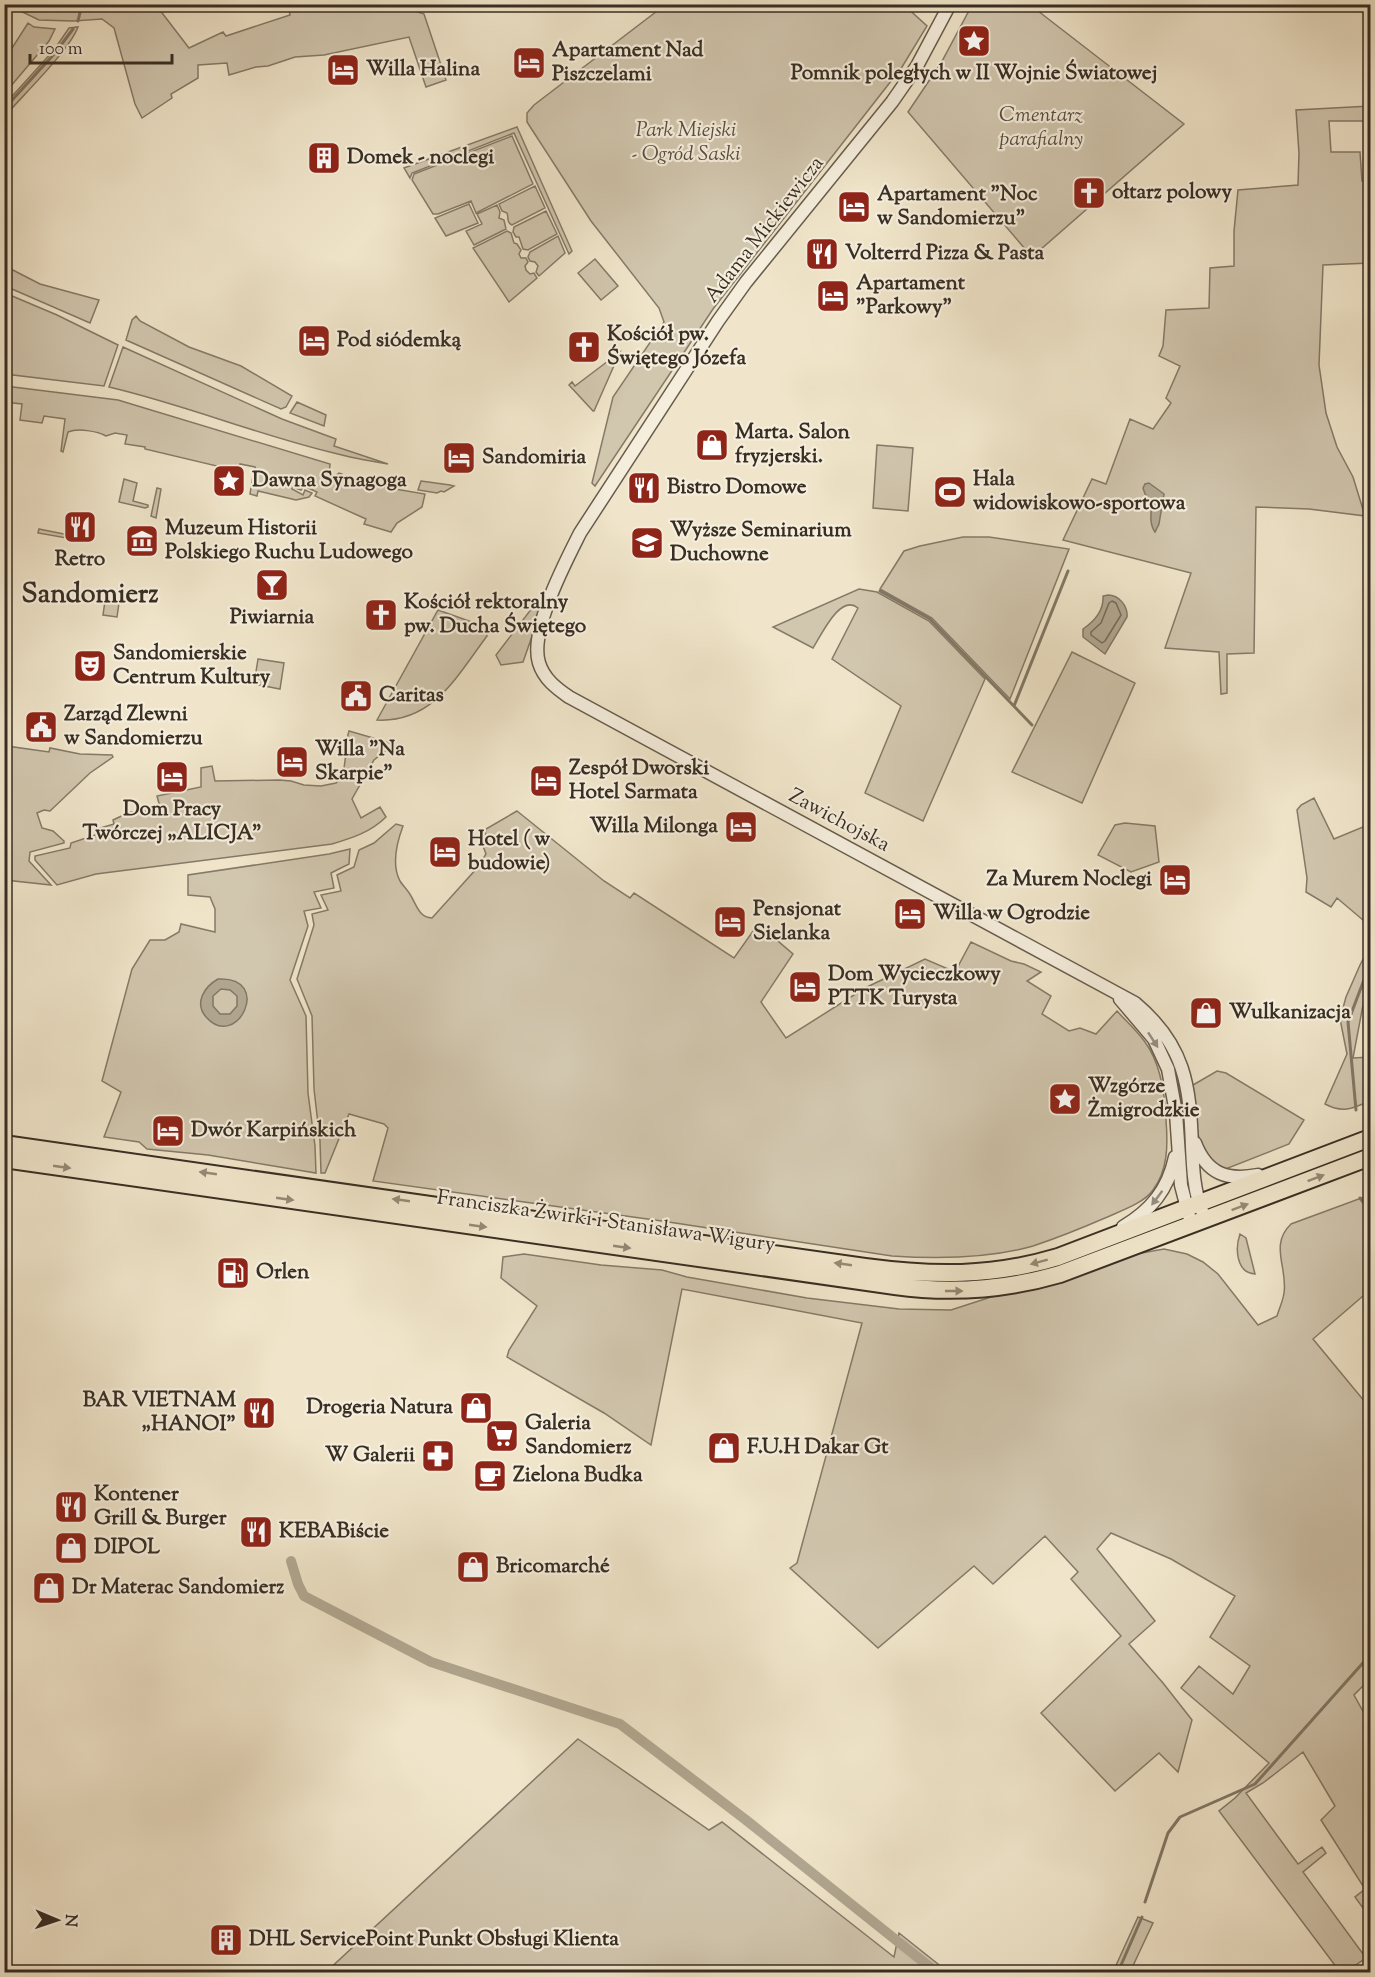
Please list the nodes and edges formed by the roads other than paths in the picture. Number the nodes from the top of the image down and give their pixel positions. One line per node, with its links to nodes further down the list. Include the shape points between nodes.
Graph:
1 (950, 4): 2 (street, Adama Mickiewicza, via 917,66 892,102 746,282 580,533 538,637 537,656)
2 (546, 678): 3 (street, Zawichojska, via 569,697)
3 (1117, 994): 4 (street, Zawichojska, via 1149,1015 1172,1044 1187,1085); 7 (street, Zawichojska, one-way to 7, via 1154,1039 1166,1062 1173,1088)
4 (1192, 1136): 10 (street, Zawichojska, via 1204,1161 1222,1175 1235,1178); 11 (street, Zawichojska)
5 (1371, 1138): 10 (main road, Franciszka Żwirki i Stanisława Wigury)
6 (4, 1144): 13 (main road, Franciszka Żwirki i Stanisława Wigury, one-way to 6, via 1042,1262 999,1271 956,1275 911,1273)
7 (1178, 1144): 11 (street, Zawichojska, via 1180,1176); 13 (street, one-way to 13, via 1170,1176 1151,1206)
8 (1371, 1157): 12 (main road, Franciszka Żwirki i Stanisława Wigury, one-way to 8)
9 (4, 1159): 12 (main road, Franciszka Żwirki i Stanisława Wigury, one-way to 12, via 925,1290 975,1290 1028,1283)
10 (1285, 1170): 11 (main road, Franciszka Żwirki i Stanisława Wigury)
11 (1192, 1206): 12 (street, Zawichojska); 13 (main road, Franciszka Żwirki i Stanisława Wigury)
12 (1199, 1223)
13 (1094, 1244)

